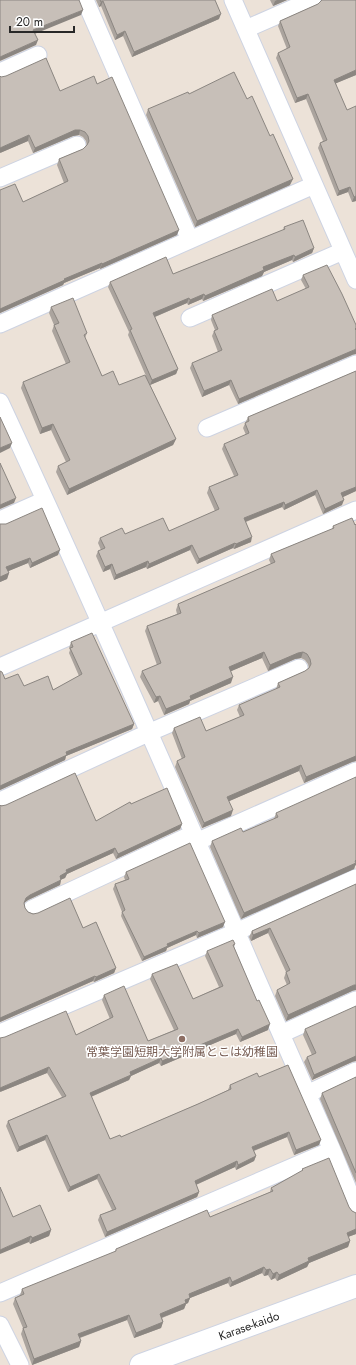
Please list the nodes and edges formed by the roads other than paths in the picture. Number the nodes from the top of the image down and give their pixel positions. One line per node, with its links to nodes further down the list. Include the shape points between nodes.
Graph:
1 (85, 0): 10 (street)
2 (233, 0): 4 (street)
3 (312, 0): 4 (street)
4 (246, 29): 9 (street)
5 (38, 55): 6 (street)
6 (0, 72)
7 (77, 145): 8 (street)
8 (0, 178)
9 (314, 185): 10 (street); 11 (street)
10 (190, 240): 14 (street)
11 (343, 251): 12 (street); 13 (street)
12 (356, 280)
13 (190, 318)
14 (0, 324)
15 (356, 364): 17 (street)
16 (0, 402): 18 (street)
17 (207, 428)
18 (45, 500): 20 (street); 21 (street)
19 (356, 510): 21 (street)
20 (0, 520)
21 (100, 624): 22 (street); 24 (street)
22 (0, 667)
23 (298, 668): 24 (street)
24 (148, 733): 26 (street); 27 (street)
25 (356, 771): 27 (street)
26 (0, 801)
27 (194, 838): 29 (street); 30 (street)
28 (356, 878): 30 (street)
29 (32, 909)
30 (236, 932): 32 (street); 33 (street)
31 (356, 1000): 33 (street)
32 (0, 1033)
33 (281, 1034): 35 (street)
34 (356, 1071): 35 (street)
35 (307, 1094): 36 (street)
36 (332, 1150): 37 (street); 39 (street)
37 (356, 1209)
38 (356, 1286): 42 (street, Karase-kaido)
39 (0, 1293)
40 (0, 1325): 41 (street)
41 (20, 1365)
42 (141, 1365)

